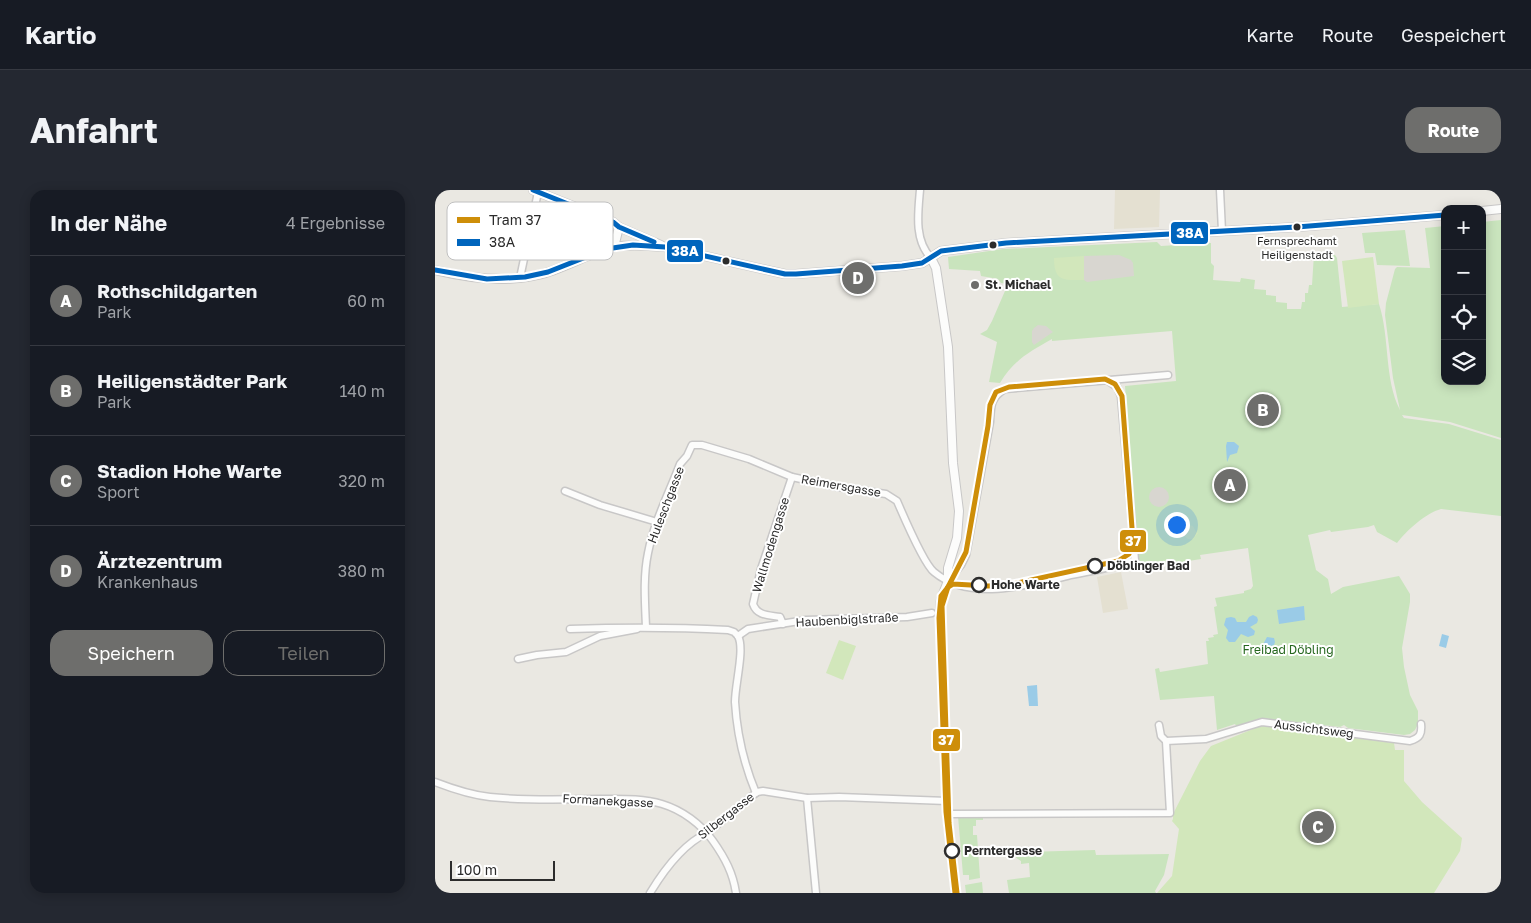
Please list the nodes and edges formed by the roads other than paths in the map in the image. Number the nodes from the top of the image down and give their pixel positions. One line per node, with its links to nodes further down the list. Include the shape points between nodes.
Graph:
1 (920, 190): 13 (street, via 919,233)
2 (1220, 190): 10 (street)
3 (535, 191): 4 (street)
4 (563, 202)
5 (1501, 209): 6 (street)
6 (1486, 211)
7 (1441, 215): 10 (street)
8 (613, 222): 9 (street)
9 (619, 227): 11 (street); 12 (street)
10 (1222, 231): 13 (street, via 1006,243 944,250)
11 (614, 247): 12 (street)
12 (665, 247): 13 (street, via 796,274 902,266)
13 (931, 258): 24 (street, via 936,268 948,347 953,463 959,511)
14 (523, 260): 17 (street)
15 (581, 260): 17 (street)
16 (435, 270): 17 (street, via 479,277)
17 (520, 278)
18 (1168, 375): 19 (street)
19 (1107, 380): 24 (street, via 1005,389 996,394 991,406 965,555); 24 (street, via 1117,387 1121,396 1135,560 1003,588 960,586)
20 (693, 445): 21 (street, Reimersgasse, via 749,459); 23 (street, Huleschgasse, via 680,464)
21 (792, 477): 24 (street, Reimersgasse, via 893,498 930,569); 26 (street, Wallmodengasse, via 761,569 753,604 765,615 780,617)
22 (565, 491): 23 (street)
23 (657, 522): 27 (street, Huleschgasse, via 645,576)
24 (948, 581): 37 (street, via 940,610)
25 (932, 613): 26 (street, Haubenbiglstraße, via 871,619 814,619)
26 (783, 624): 29 (street, Haubenbiglstraße, via 748,629)
27 (646, 627): 28 (street); 29 (street, via 728,630); 30 (street, via 600,636 566,652)
28 (570, 629)
29 (739, 636): 35 (street, via 741,647 735,699 737,731)
30 (518, 659)
31 (1421, 724): 33 (street, Aussichtsweg, via 1419,737 1410,741 1262,722 1206,739)
32 (1159, 725): 33 (street, via 1161,736)
33 (1166, 741): 38 (street, via 1170,813)
34 (435, 782): 39 (street, Formanekgasse, via 489,797 652,802 676,810)
35 (755, 793): 36 (street, Silbergasse); 39 (street, Silbergasse)
36 (807, 798): 37 (street, Silbergasse); 42 (street)
37 (947, 801): 38 (street)
38 (947, 814): 43 (street)
39 (707, 833): 40 (street, Silbergasse, via 669,865); 41 (street, Formanekgasse, via 727,862)
40 (650, 893)
41 (736, 893)
42 (817, 893)
43 (956, 893)

